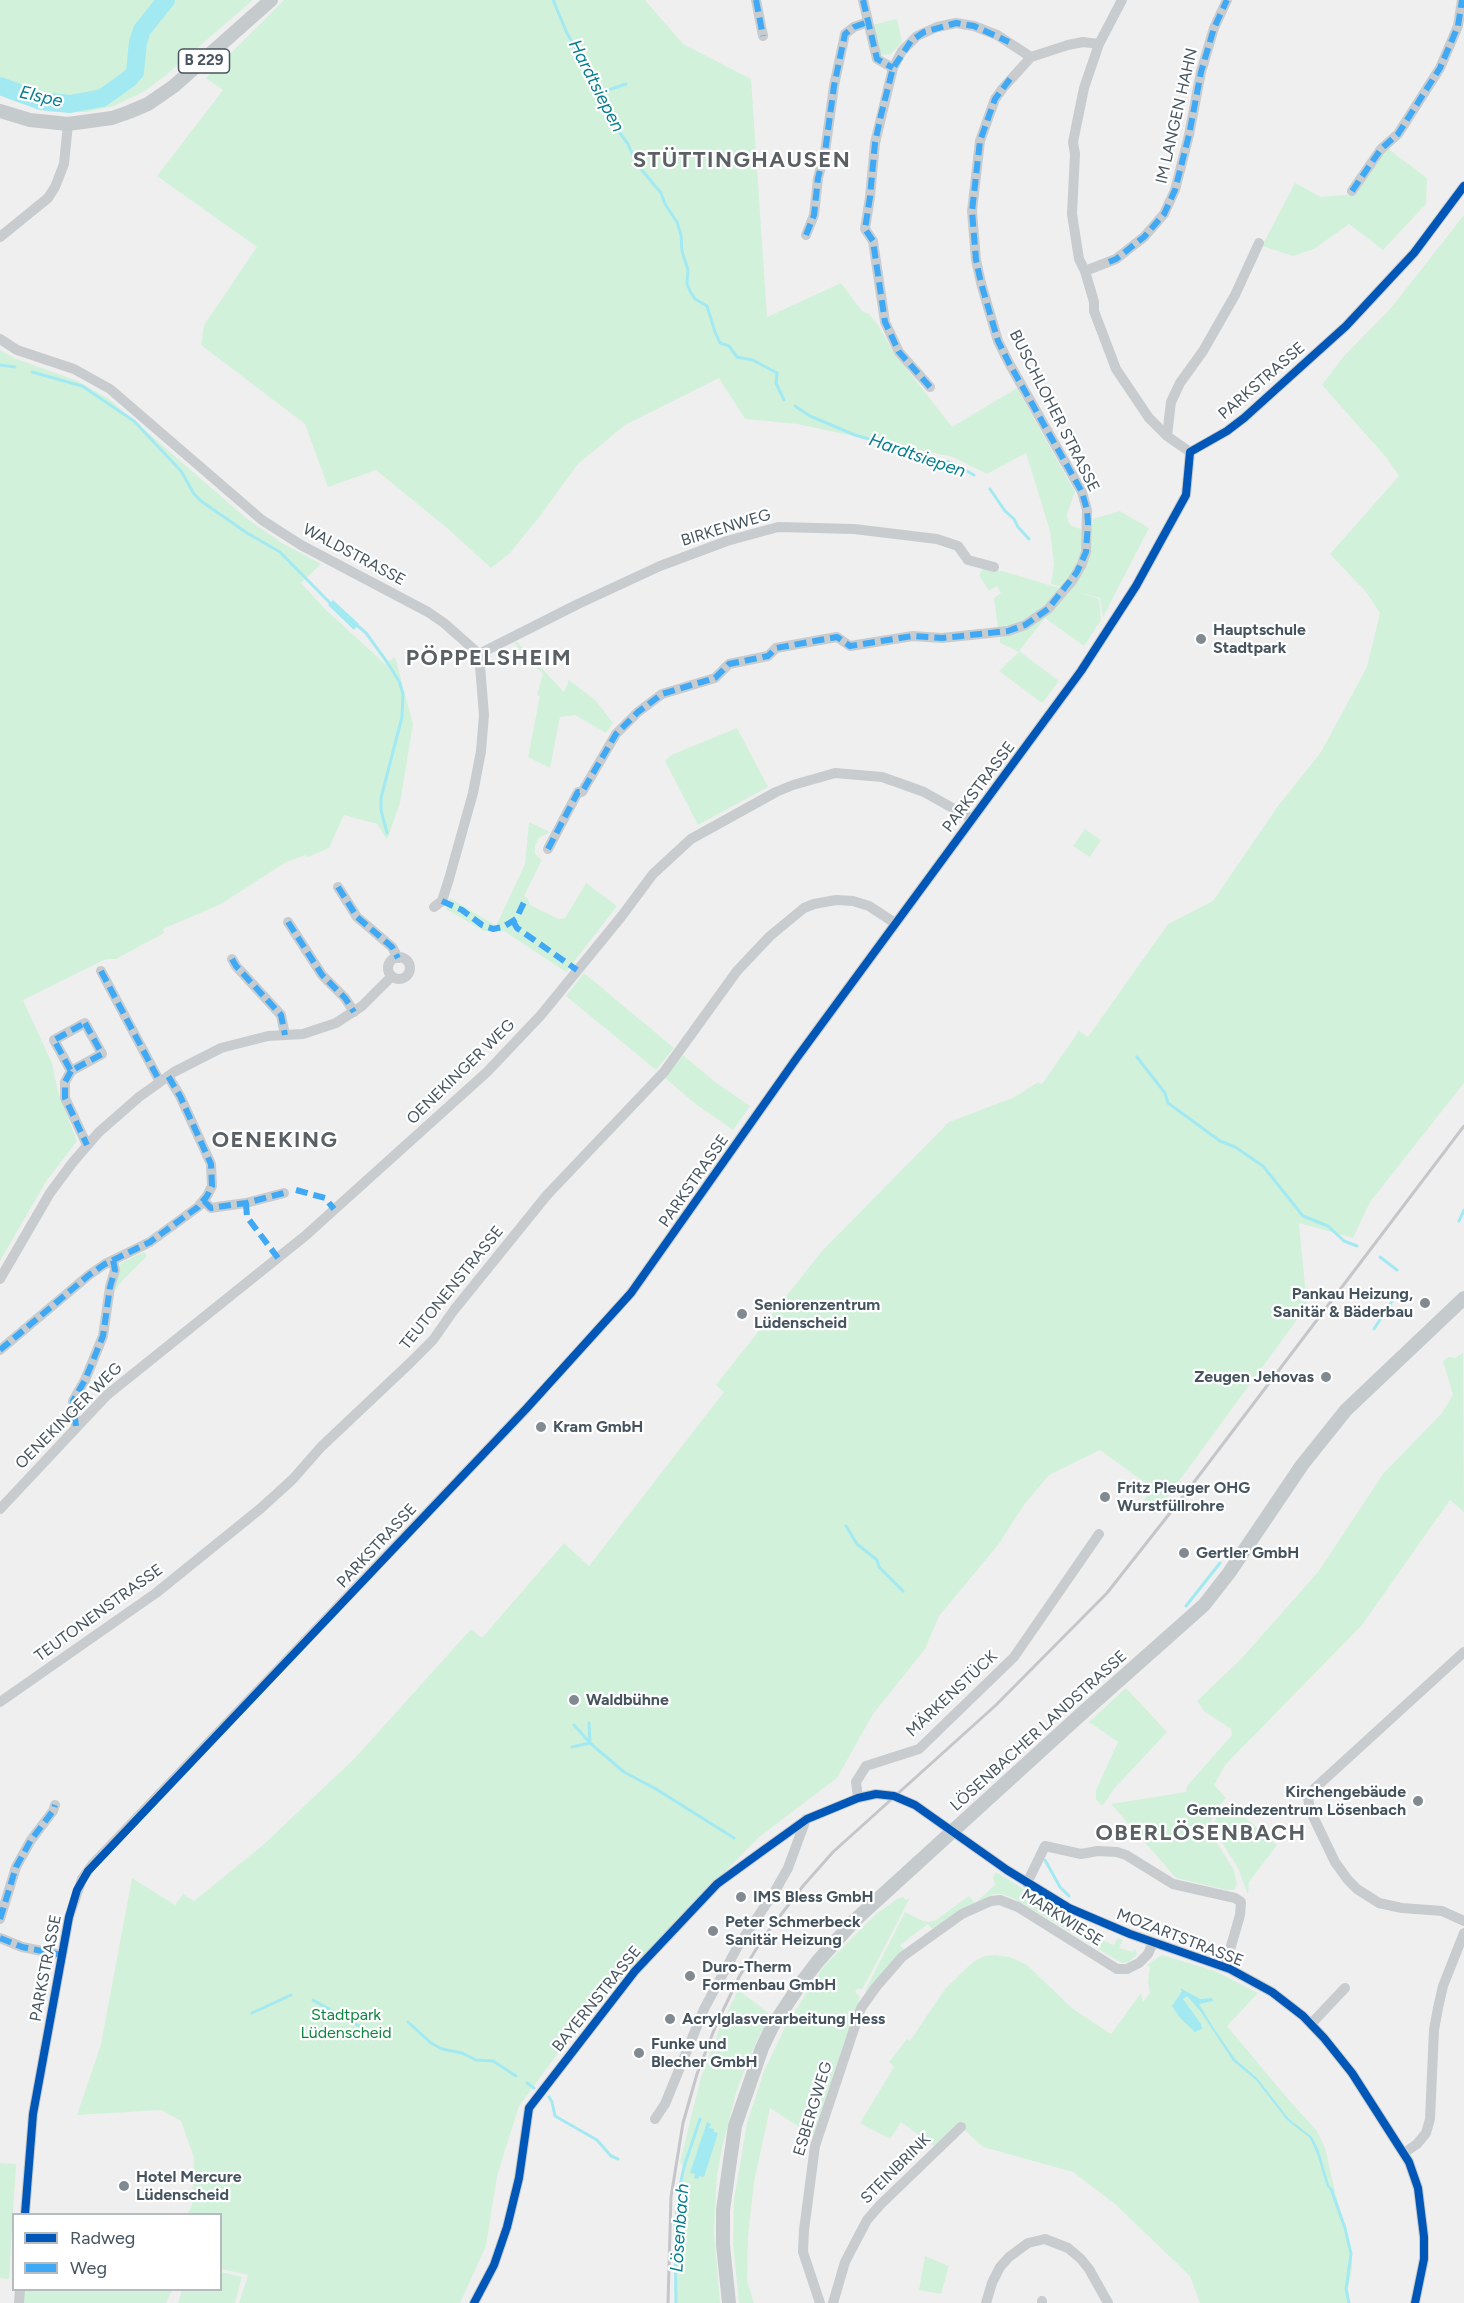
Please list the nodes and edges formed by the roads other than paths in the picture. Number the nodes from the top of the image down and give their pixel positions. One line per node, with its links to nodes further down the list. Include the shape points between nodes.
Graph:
1 (271, 0): 13 (main road, B 229, via 191,73 148,104 112,118)
2 (756, 0): 8 (street)
3 (863, 0): 7 (street)
4 (1122, 0): 9 (street)
5 (1227, 0): 19 (street, IM LANGEN HAHN, via 1201,72 1175,190 1164,214 1144,237 1116,259)
6 (1462, 0): 15 (street, via 1458,26 1440,68 1398,134 1381,149)
7 (868, 22): 11 (street, via 877,59); 16 (street, via 844,34 814,215)
8 (763, 36)
9 (1099, 44): 10 (street, BUSCHLOHER STRASSE, via 1083,42); 19 (street, via 1084,88 1073,142 1072,214)
10 (1031, 57): 11 (street, via 997,35 956,23 917,36); 27 (street, BUSCHLOHER STRASSE, via 995,99 980,141 972,211 976,260 1002,348 1082,492 1088,523 1086,552 1077,572 1048,609 1008,631 942,638 913,636 850,646 837,637 776,648 768,656 729,664 715,678 662,694 616,734 582,792 578,792)
11 (893, 68): 21 (street, via 874,142 865,229 873,241 885,321 899,351)
12 (0, 111): 13 (main road, B 229, via 30,120)
13 (68, 124): 17 (street, via 64,164 55,187 48,198)
14 (1464, 186): 23 (street, PARKSTRASSE, via 1414,253 1346,326 1244,418)
15 (1352, 191)
16 (806, 235)
17 (0, 237)
18 (1259, 243): 22 (street, via 1235,295 1180,383 1171,402)
19 (1085, 271): 22 (street, via 1094,311 1116,369 1149,418)
20 (0, 339): 25 (street, WALDSTRASSE, via 17,350 74,369 110,389 262,520 428,612)
21 (930, 387)
22 (1167, 436): 23 (street)
23 (1190, 452): 26 (street, PARKSTRASSE, via 1186,495 1136,586 1082,671)
24 (994, 567): 25 (street, BIRKENWEG, via 968,560 958,546 937,540 854,529 778,527 736,537 660,566)
25 (479, 654): 29 (street, via 484,715 477,771 442,901)
26 (972, 819): 31 (street, PARKSTRASSE); 47 (street, OENEKINGER WEG, via 924,792 882,777 835,773 776,792 696,835 653,874 541,1015 487,1072 305,1236 136,1370)
27 (548, 849)
28 (338, 887): 32 (street, via 357,917 392,947)
29 (434, 907)
30 (288, 922): 36 (street, via 322,975)
31 (895, 923): 51 (street, TEUTONENSTRASSE, via 869,906 836,900 804,908 770,936 737,970 664,1072 547,1195 433,1340 411,1362 260,1509 156,1593); 62 (street, PARKSTRASSE, via 631,1293 526,1409 92,1865 77,1890)
32 (398, 958): 35 (street, via 389,965); 35 (street, via 408,962 409,972 403,978)
33 (232, 959): 37 (street, via 281,1015)
34 (101, 971): 39 (street)
35 (392, 976): 36 (street)
36 (354, 1012): 37 (street, via 330,1026)
37 (285, 1035): 39 (street, via 229,1045)
38 (71, 1071): 38 (street, via 102,1054 85,1023 54,1040); 40 (street, via 65,1082 65,1098)
39 (164, 1079): 40 (street); 42 (street, via 179,1095 211,1164 212,1186)
40 (87, 1145): 44 (street, via 50,1193)
41 (284, 1193): 42 (street, via 211,1208)
42 (204, 1201): 43 (street, via 150,1242)
43 (113, 1260): 46 (street, via 89,1275); 47 (street, via 115,1270 104,1336 73,1401)
44 (0, 1279)
45 (1464, 1298): 55 (main road, LÖSENBACHER LANDSTRASSE, via 1346,1410 1302,1465 1204,1605)
46 (0, 1350)
47 (76, 1426): 48 (street, OENEKINGER WEG)
48 (0, 1509)
49 (1099, 1534): 52 (street, MÄRKENSTÜCK, via 1014,1657 919,1749 866,1767 856,1782)
50 (1464, 1653): 58 (street, via 1308,1798 1335,1862 1357,1889 1379,1902 1442,1911)
51 (0, 1702)
52 (858, 1798): 54 (street, BAYERNSTRASSE); 55 (street, via 876,1794 908,1801)
53 (55, 1805): 57 (street, via 16,1867)
54 (807, 1819): 67 (street, via 788,1868 738,1946 704,2010); 71 (street, BAYERNSTRASSE, via 717,1884 635,1971 529,2108 507,2227 494,2265)
55 (954, 1830): 56 (street, MOZARTSTRASSE); 72 (main road, LÖSENBACHER LANDSTRASSE, via 839,1936 799,1986 762,2048 735,2126 725,2186 723,2245)
56 (1027, 1883): 61 (street, MOZARTSTRASSE, via 1069,1908); 63 (street, via 1045,1846 1081,1854 1117,1852 1173,1884 1235,1898 1241,1902 1240,1915)
57 (0, 1919)
58 (1464, 1921)
59 (1464, 1933): 69 (street, via 1438,2008 1430,2119 1422,2139)
60 (0, 1938): 62 (street)
61 (1153, 1942): 63 (street, MOZARTSTRASSE); 65 (street, MARKWIESE, via 1139,1963 1117,1969 1018,1907 1005,1901 991,1901 962,1914 920,1942 902,1957)
62 (62, 1955): 70 (street, PARKSTRASSE, via 32,2118)
63 (1225, 1967): 66 (street, MOZARTSTRASSE, via 1272,1992)
64 (1345, 1988): 66 (street)
65 (868, 1999): 73 (street, ESBERGWEG, via 849,2040 811,2165 804,2252)
66 (1311, 2024): 69 (street, MOZARTSTRASSE, via 1352,2073)
67 (655, 2119)
68 (961, 2127): 74 (street, STEINBRINK, via 867,2220 844,2262)
69 (1404, 2153): 77 (street, MOZARTSTRASSE, via 1418,2188 1424,2236 1424,2259)
70 (25, 2213)
71 (474, 2303)
72 (729, 2303)
73 (820, 2303)
74 (833, 2303)
75 (987, 2303): 76 (street, via 992,2283 1009,2257 1028,2243 1045,2239 1068,2248 1081,2259)
76 (1108, 2303)
77 (1415, 2303)

